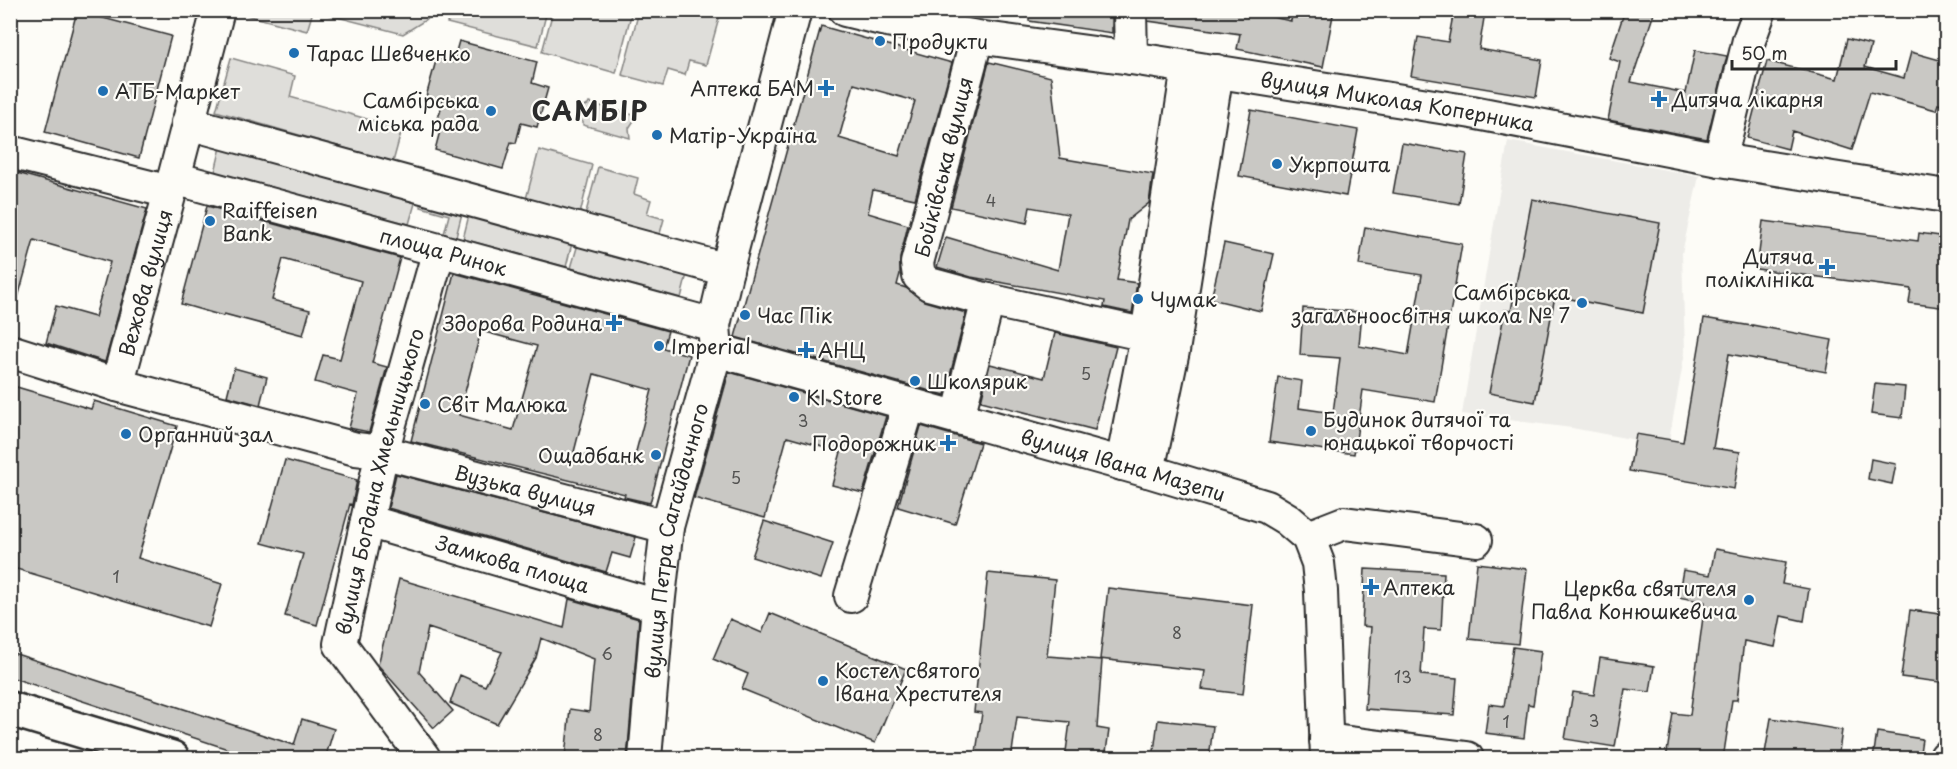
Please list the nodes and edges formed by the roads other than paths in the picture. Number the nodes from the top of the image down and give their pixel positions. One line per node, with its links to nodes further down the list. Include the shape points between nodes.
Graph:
1 (795, 10): 15 (street)
2 (845, 10): 6 (street, вулиця Миколая Коперника)
3 (1130, 10): 7 (street)
4 (1760, 10): 11 (street)
5 (214, 12): 9 (street)
6 (977, 37): 7 (street, вулиця Миколая Коперника); 16 (street, Бойківська вулиця, via 917,263 919,276 929,284)
7 (1131, 58): 8 (street, вулиця Миколая Коперника)
8 (1202, 69): 11 (street, вулиця Миколая Коперника, via 1472,112); 17 (street); 24 (street, via 1173,351)
9 (188, 123): 12 (street); 15 (street)
10 (10, 152): 12 (street, площа Ринок)
11 (1720, 160): 13 (street, вулиця Миколая Коперника)
12 (172, 185): 14 (street, площа Ринок); 20 (street, Вежова вулиця)
13 (1947, 196)
14 (439, 250): 18 (street, площа Ринок); 23 (street, вулиця Богдана Хмельницького)
15 (727, 270): 18 (street)
16 (988, 300): 17 (street, Бойківська вулиця); 22 (street)
17 (1147, 336): 24 (street)
18 (715, 337): 21 (street, вулиця Івана Мазепи); 26 (street, вулиця Петра Сагайдачного)
19 (10, 351): 20 (street, Вузька вулиця)
20 (117, 386): 23 (street, Вузька вулиця, via 356,449)
21 (909, 404): 22 (street, вулиця Івана Мазепи); 29 (street)
22 (958, 417): 24 (street, вулиця Івана Мазепи)
23 (382, 452): 25 (street, вулиця Богдана Хмельницького); 26 (street, Вузька вулиця)
24 (1135, 467): 27 (street, вулиця Івана Мазепи, via 1267,507)
25 (367, 521): 30 (street, Замкова площа); 34 (street, вулиця Богдана Хмельницького, via 340,644)
26 (667, 527): 30 (street, вулиця Петра Сагайдачного)
27 (1308, 537): 28 (street, via 1344,523); 32 (street, via 1318,563 1321,591)
28 (1476, 540)
29 (852, 596)
30 (658, 606): 35 (street, вулиця Петра Сагайдачного)
31 (10, 709): 33 (main road)
32 (1327, 749): 36 (street)
33 (172, 759)
34 (424, 759)
35 (645, 759)
36 (1467, 759)

